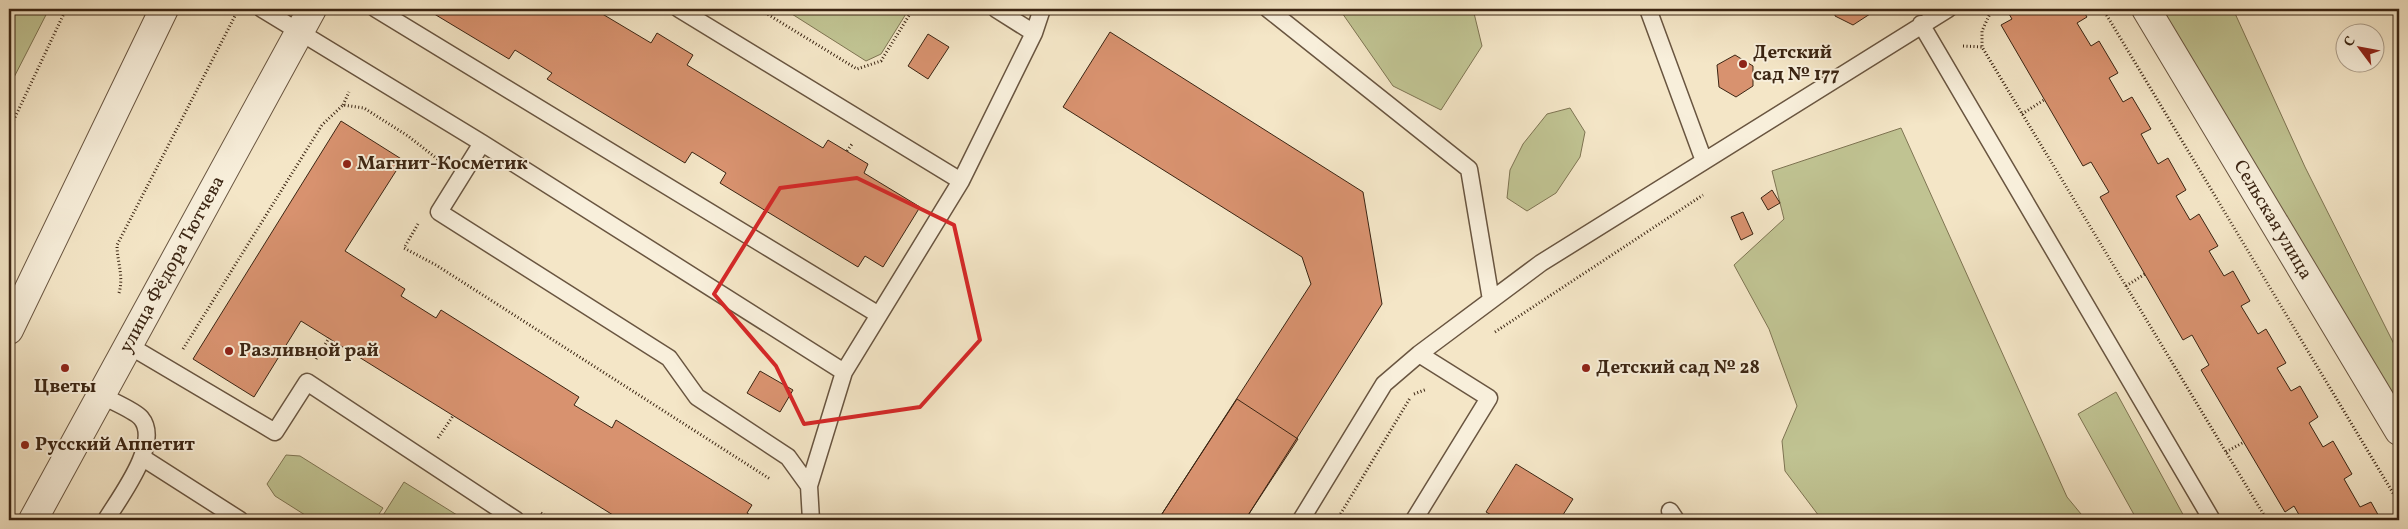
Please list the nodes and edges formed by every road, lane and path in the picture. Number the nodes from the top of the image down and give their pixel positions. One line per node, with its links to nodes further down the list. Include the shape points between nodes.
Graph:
1 (66, 9): 24 (path)
2 (164, 9): 36 (street)
3 (239, 9): 33 (path, via 117,245 122,274)
4 (262, 9): 17 (lane)
5 (376, 9): 35 (lane)
6 (680, 9): 28 (lane)
7 (758, 9): 8 (path, via 857,69 881,61)
8 (913, 9)
9 (996, 9): 19 (lane)
10 (1042, 9): 19 (lane)
11 (1268, 9): 34 (lane, via 1469,169)
12 (1648, 9): 26 (lane)
13 (1948, 9): 18 (lane)
14 (1992, 9): 21 (path, via 1982,31)
15 (2103, 9): 54 (path)
16 (2146, 9): 47 (street, Сельская улица)
17 (306, 20): 25 (lane); 39 (street, улица Фёдора Тютчева)
18 (1921, 24): 20 (lane); 26 (lane)
19 (1034, 33): 28 (lane)
20 (1932, 44): 21 (path); 65 (lane)
21 (1982, 47): 23 (path)
22 (2044, 100): 23 (path)
23 (2022, 114): 32 (path)
24 (9, 130)
25 (482, 143): 43 (lane); 53 (lane, via 439,212 668,358 697,397 788,457)
26 (1704, 161): 34 (lane, via 1541,263)
27 (445, 165): 41 (path, via 364,108 343,105 322,125)
28 (961, 181): 35 (lane)
29 (1709, 191): 38 (path)
30 (422, 216): 52 (path, via 404,248 436,265)
31 (2145, 274): 32 (path)
32 (2126, 286): 50 (path)
33 (118, 296)
34 (1491, 300): 40 (lane)
35 (879, 315): 43 (lane)
36 (9, 330)
37 (329, 338): 42 (path)
38 (1487, 338)
39 (128, 345): 45 (street, улица Фёдора Тютчева); 60 (lane, via 275,432 307,382)
40 (1419, 354): 44 (lane); 62 (lane, via 1384,384)
41 (179, 356)
42 (312, 365)
43 (844, 372): 53 (lane)
44 (1448, 374): 63 (path, via 1441,384 1412,395); 64 (lane, via 1489,398)
45 (101, 395): 51 (lane, via 141,418 147,442); 55 (street, улица Фёдора Тютчева)
46 (453, 416): 49 (path)
47 (2399, 431)
48 (2244, 442): 50 (path)
49 (434, 444)
50 (2226, 452): 66 (path)
51 (143, 458): 56 (lane); 59 (lane)
52 (774, 482)
53 (809, 486): 61 (lane)
54 (2399, 503)
55 (33, 520)
56 (106, 520)
57 (137, 520): 58 (path)
58 (173, 520)
59 (240, 520)
60 (516, 520)
61 (811, 520)
62 (1301, 520)
63 (1337, 520)
64 (1414, 520)
65 (2212, 520)
66 (2267, 520)

